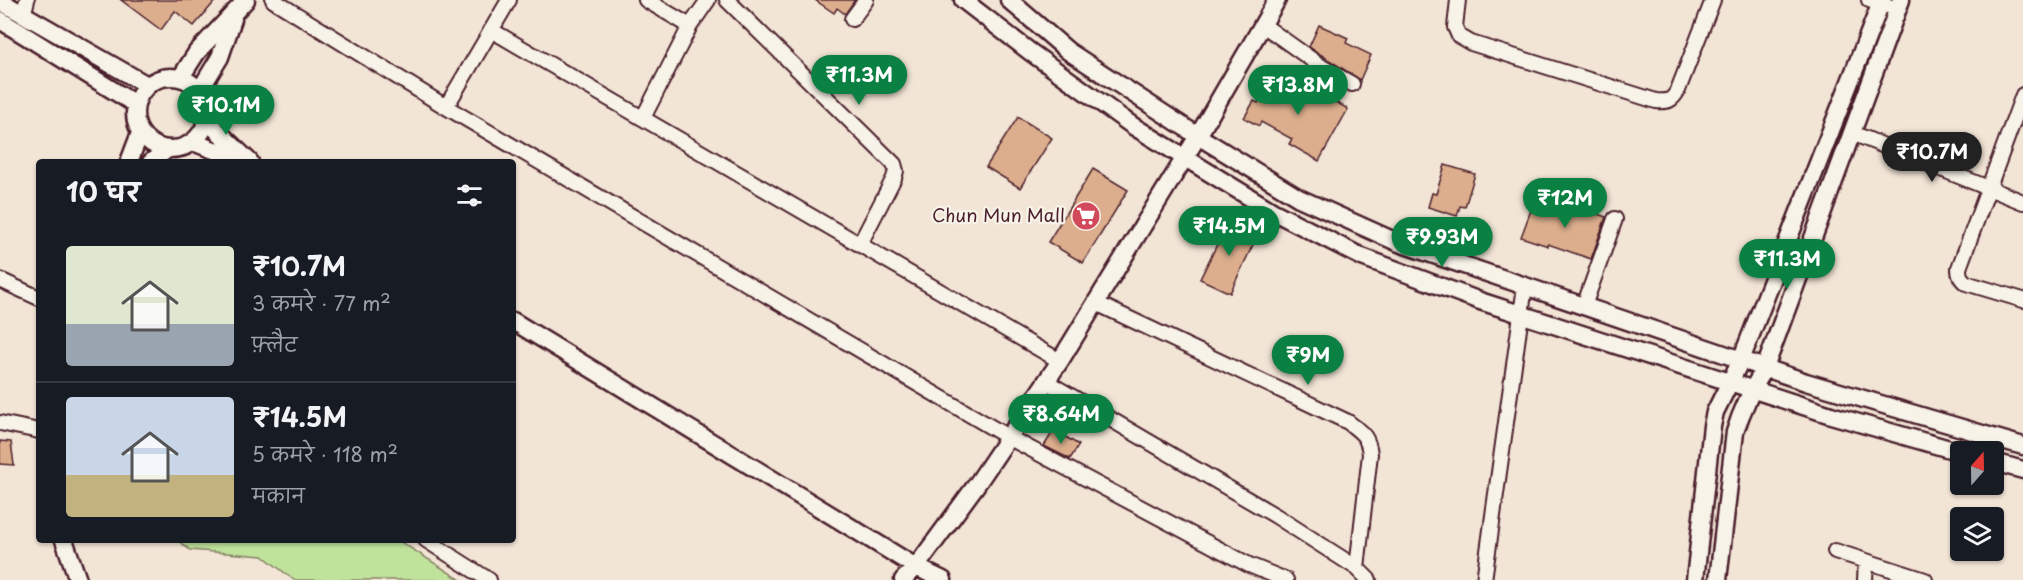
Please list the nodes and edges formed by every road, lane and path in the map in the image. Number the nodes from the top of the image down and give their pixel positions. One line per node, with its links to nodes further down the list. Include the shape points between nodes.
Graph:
1 (273, 0): 28 (street)
2 (509, 0): 21 (street)
3 (646, 0): 20 (street)
4 (708, 0): 20 (street)
5 (726, 0): 44 (street, via 894,164 894,178)
6 (866, 0): 17 (street)
7 (963, 0): 36 (street, via 1133,126)
8 (1009, 0): 33 (street, via 1068,51)
9 (1277, 0): 19 (street)
10 (1458, 0): 11 (street, via 1455,27 1459,36 1471,43 1667,102 1678,90)
11 (1713, 0)
12 (0, 1): 16 (street)
13 (1877, 1): 14 (street); 53 (street)
14 (1899, 4): 32 (street)
15 (240, 6): 22 (street, via 196,52); 25 (street, via 220,57)
16 (25, 8): 24 (street)
17 (852, 19)
18 (0, 20): 27 (street)
19 (1263, 25): 23 (street); 33 (street)
20 (690, 26): 29 (street)
21 (491, 30): 28 (street); 29 (street)
22 (181, 77): 24 (street, via 169,76); 25 (street)
23 (1352, 84)
24 (147, 85): 27 (street)
25 (200, 90): 30 (street, via 208,110)
26 (2023, 95): 41 (street)
27 (135, 104): 31 (street)
28 (446, 107): 61 (street)
29 (643, 118): 44 (street)
30 (207, 121): 34 (street); 40 (street)
31 (140, 133): 35 (street, via 158,147); 37 (street)
32 (1852, 134): 41 (street); 55 (street)
33 (1198, 136): 36 (street); 46 (street, via 1299,198 1399,243)
34 (193, 142): 35 (street); 39 (street)
35 (168, 149): 38 (street)
36 (1185, 158): 49 (street); 51 (street, via 1272,211 1362,257)
37 (130, 159)
38 (155, 159)
39 (240, 159)
40 (245, 159)
41 (1988, 188): 42 (street); 48 (street, via 1960,278)
42 (2023, 202)
43 (1615, 219): 50 (street)
44 (860, 244): 54 (street)
45 (0, 280): 47 (street)
46 (1525, 286): 50 (street); 51 (street)
47 (36, 297)
48 (2023, 300)
49 (1096, 303): 54 (street); 71 (street, via 1348,422 1364,434 1370,454)
50 (1584, 306): 53 (street)
51 (1521, 315): 57 (street); 78 (street)
52 (516, 323): 70 (street)
53 (1741, 360): 55 (street); 57 (street)
54 (1060, 361): 56 (street)
55 (1765, 368): 58 (street); 62 (street)
56 (1047, 382): 61 (street); 71 (street)
57 (1729, 382): 58 (street); 79 (street, via 1712,426)
58 (1752, 389): 63 (street); 80 (street, via 1736,432)
59 (0, 423): 60 (street)
60 (36, 430)
61 (1008, 437): 70 (street); 76 (street, via 1248,565)
62 (2023, 446)
63 (1950, 449)
64 (2004, 465): 65 (street)
65 (2023, 470)
66 (65, 543): 72 (street)
67 (431, 543): 73 (street)
68 (1835, 551): 69 (street)
69 (1866, 561): 81 (street); 82 (street)
70 (916, 567): 74 (street); 75 (street)
71 (1357, 568): 77 (street)
72 (78, 580)
73 (489, 580)
74 (903, 580)
75 (943, 580)
76 (1286, 580)
77 (1369, 580)
78 (1484, 580)
79 (1695, 580)
80 (1718, 580)
81 (1865, 580)
82 (1925, 580)

